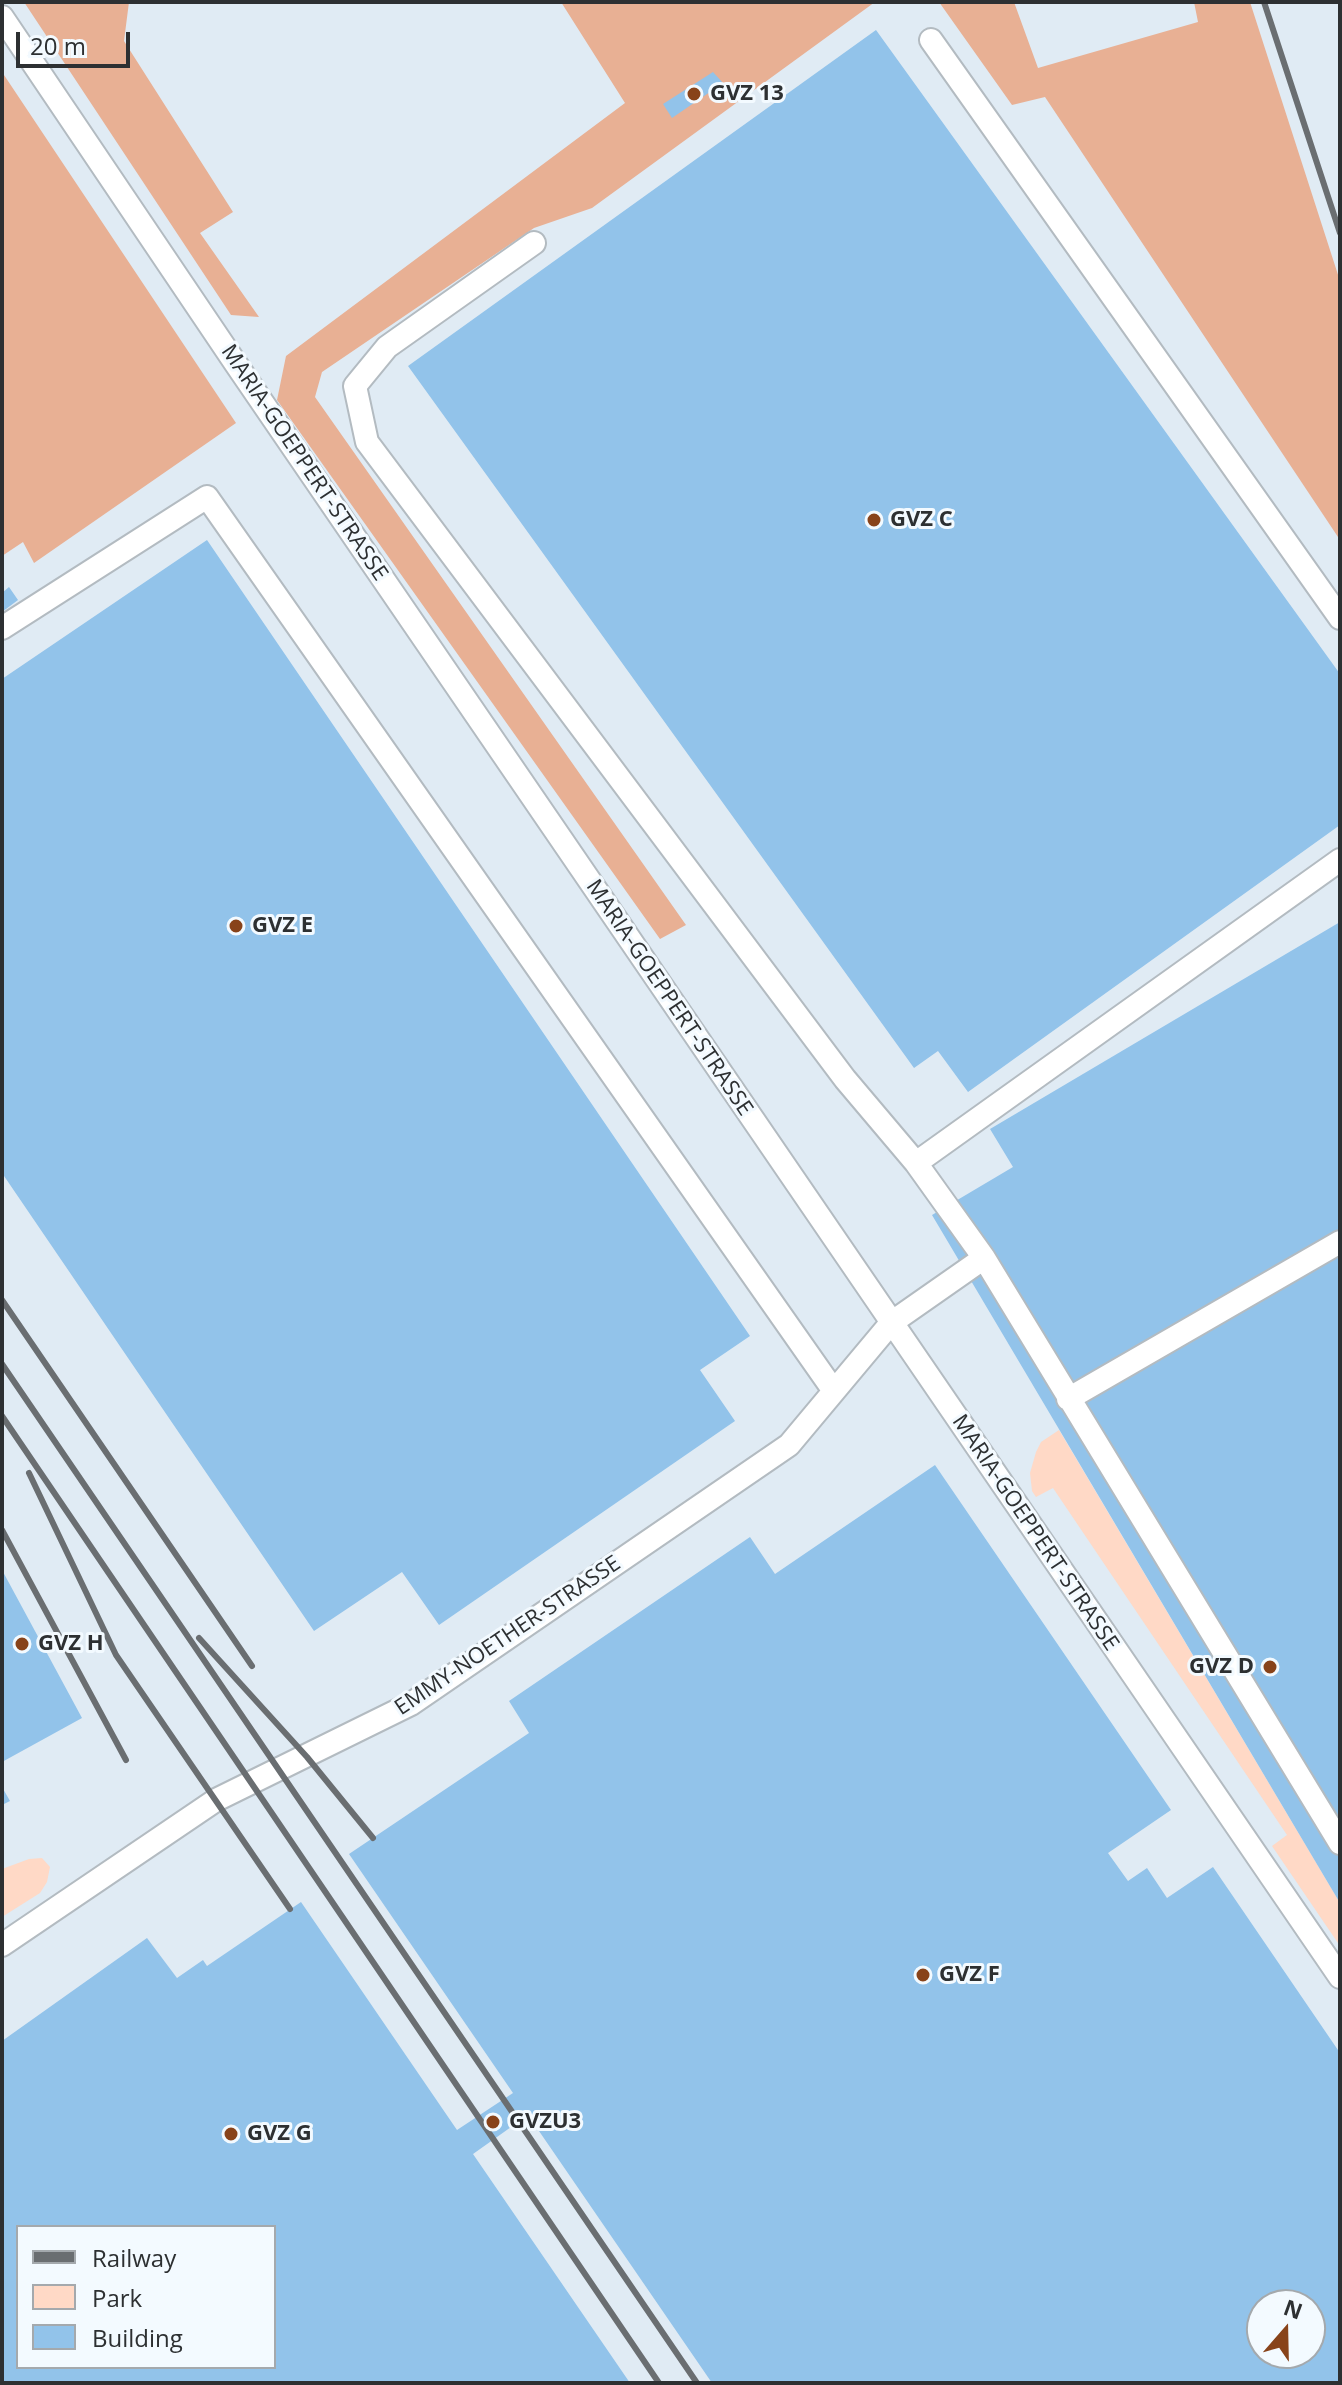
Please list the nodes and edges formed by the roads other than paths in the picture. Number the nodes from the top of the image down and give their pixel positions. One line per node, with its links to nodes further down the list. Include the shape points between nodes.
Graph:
1 (2, 17): 10 (lane, MARIA-GOEPPERT-STRASSE)
2 (931, 40): 4 (lane)
3 (534, 243): 7 (lane, via 387,347 355,386 367,442 845,1079)
4 (1340, 618)
5 (2, 628): 11 (lane, via 207,497)
6 (1340, 860): 7 (lane)
7 (916, 1163): 9 (lane)
8 (1340, 1242): 12 (lane)
9 (984, 1258): 10 (lane, EMMY-NOETHER-STRASSE); 12 (lane)
10 (891, 1323): 11 (lane, EMMY-NOETHER-STRASSE); 15 (lane, MARIA-GOEPPERT-STRASSE)
11 (834, 1391): 14 (lane, EMMY-NOETHER-STRASSE, via 789,1445 411,1704 216,1800)
12 (1068, 1399): 13 (lane)
13 (1340, 1843)
14 (2, 1945)
15 (1340, 1977)

